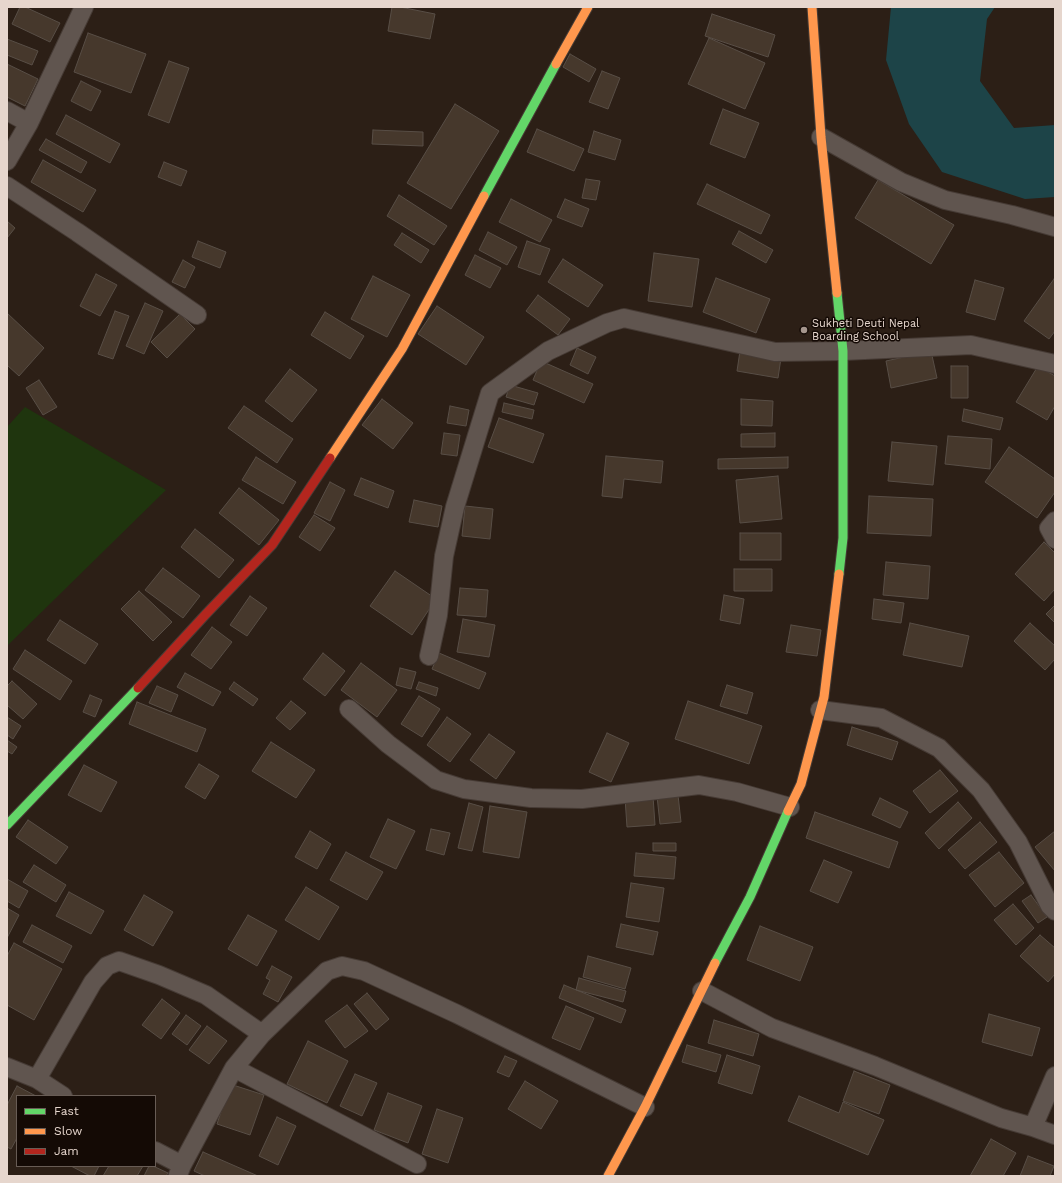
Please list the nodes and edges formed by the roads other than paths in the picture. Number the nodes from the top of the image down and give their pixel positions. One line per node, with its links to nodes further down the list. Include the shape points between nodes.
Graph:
1 (84, 7): 5 (street)
2 (588, 7): 19 (street, via 402,349 272,545)
3 (812, 7): 6 (street)
4 (7, 112): 5 (street)
5 (29, 123): 7 (street)
6 (821, 137): 9 (street, via 901,182 945,200); 11 (street)
7 (7, 161)
8 (7, 186): 10 (street)
9 (1055, 227)
10 (198, 315)
11 (844, 351): 12 (street, via 971,345); 15 (street, via 775,352 624,318 607,323 548,351 490,393 455,507 444,556 438,615); 17 (street, via 844,538 824,697)
12 (1055, 364)
13 (1055, 521): 14 (street, via 1049,528)
14 (1055, 539)
15 (429, 656)
16 (350, 709): 18 (street, via 388,744 436,780 464,789 531,798 582,799 699,785 737,792)
17 (820, 710): 18 (street, via 800,784); 20 (street, via 881,718 940,748 981,790 1018,842 1050,906)
18 (790, 807): 21 (street, via 750,897)
19 (7, 825)
20 (1055, 911)
21 (702, 991): 28 (street); 29 (street, via 772,1028 875,1066 1001,1118)
22 (262, 1034): 24 (street); 26 (street, via 206,995 119,961 107,966 93,982); 28 (street, via 327,970 342,966 364,971)
23 (7, 1067): 26 (street)
24 (234, 1068): 32 (street); 33 (street)
25 (1055, 1076): 29 (street)
26 (37, 1079): 27 (street)
27 (61, 1095)
28 (645, 1107): 34 (street)
29 (1033, 1127): 30 (street)
30 (1055, 1136)
31 (156, 1152): 33 (street)
32 (417, 1164)
33 (180, 1170)
34 (608, 1176)

